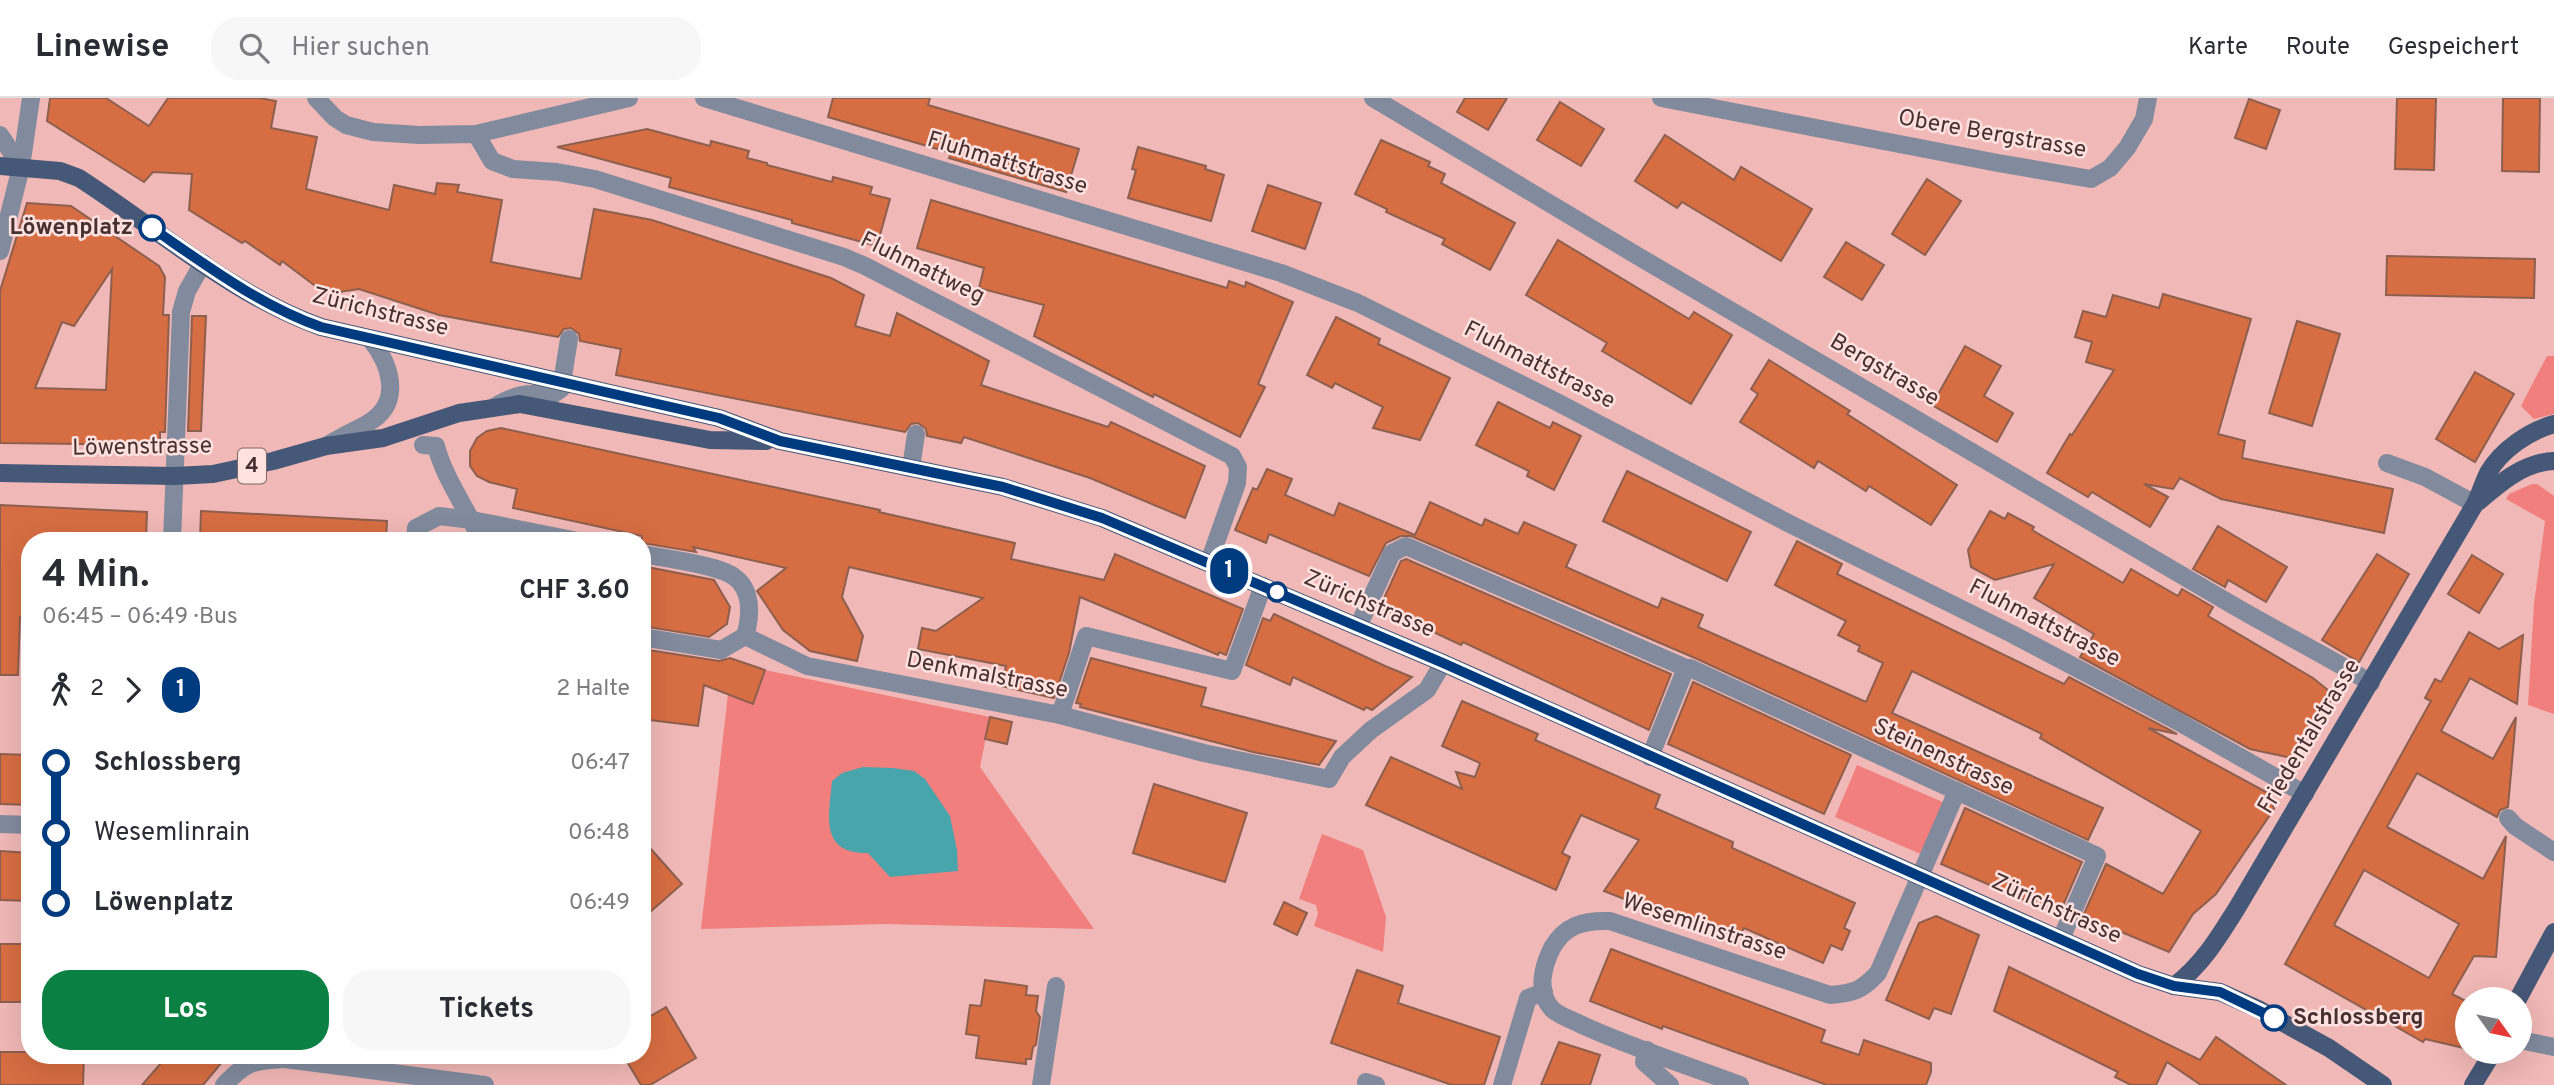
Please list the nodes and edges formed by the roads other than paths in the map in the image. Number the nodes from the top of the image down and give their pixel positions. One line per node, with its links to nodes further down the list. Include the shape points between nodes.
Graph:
1 (31, 98): 11 (street)
2 (316, 98): 8 (street, via 346,125 373,132)
3 (629, 98): 8 (street)
4 (704, 98): 47 (street, Fluhmattstrasse, via 1281,273 1358,303 2012,634)
5 (1373, 98): 43 (street, Bergstrasse)
6 (1661, 98): 7 (street, Obere Bergstrasse, via 2091,178 2110,167 2127,148 2144,119)
7 (2148, 98)
8 (476, 134): 36 (street, Fluhmattweg, via 492,161 513,169 595,179 865,265 1232,456 1238,467 1237,483)
9 (0, 135): 11 (street)
10 (0, 166): 11 (main road, Zürichstrasse / 4)
11 (22, 167): 12 (street); 13 (main road, Zürichstrasse / 4, via 79,178)
12 (0, 251)
13 (203, 263): 15 (main road, Zürichstrasse / 4, via 301,320); 28 (street, via 181,312)
14 (569, 339): 16 (street)
15 (371, 340): 16 (main road, Zürichstrasse / 4); 23 (street, via 390,373 382,412)
16 (563, 382): 17 (street, via 552,396 513,396); 21 (main road, Zürichstrasse / 4, via 719,418)
17 (494, 407): 18 (main road, Zürichstrasse / 4); 21 (main road, Zürichstrasse / 4, via 520,404 710,440)
18 (446, 417): 23 (main road, Löwenstrasse / 4, via 383,438)
19 (2554, 425): 29 (main road, Friedentalstrasse, via 2528,435 2504,454 2488,472)
20 (916, 434): 26 (street)
21 (780, 441): 26 (main road, Zürichstrasse / 4)
22 (423, 445): 30 (street, via 436,446 442,470)
23 (326, 446): 28 (main road, Löwenstrasse / 4, via 213,474)
24 (2554, 461): 29 (main road, Friedentalstrasse, via 2514,473)
25 (2387, 463): 29 (street)
26 (911, 468): 36 (main road, Zürichstrasse / 4, via 1065,504)
27 (0, 473): 28 (main road, Löwenstrasse / 4)
28 (176, 476): 31 (street)
29 (2475, 504): 43 (main road, Friedentalstrasse)
30 (472, 520): 32 (street, via 439,516); 33 (street); 34 (street)
31 (173, 532)
32 (416, 532)
33 (477, 532)
34 (534, 532)
35 (651, 556): 39 (street, via 733,576 750,607)
36 (1209, 562): 37 (main road, Zürichstrasse / 4)
37 (1263, 586): 38 (main road, Zürichstrasse / 4); 44 (street, via 1232,671 1086,636)
38 (1358, 627): 41 (main road, Zürichstrasse / 4); 42 (street, Steinenstrasse, via 1392,553 1406,546)
39 (745, 636): 40 (street, via 721,650); 44 (street, Denkmalstrasse, via 807,666)
40 (651, 638)
41 (1443, 663): 44 (street, Denkmalstrasse, via 1427,690 1371,730 1342,757 1329,779 1204,753); 45 (main road, Zürichstrasse / 4)
42 (1686, 668): 45 (street); 46 (street, Steinenstrasse)
43 (2371, 683): 47 (main road, Friedentalstrasse)
44 (1060, 715)
45 (1650, 757): 52 (main road, Zürichstrasse / 4)
46 (1957, 792): 52 (street); 54 (street, Steinenstrasse, via 2097,856)
47 (2305, 794): 56 (main road, Friedentalstrasse, via 2213,945)
48 (2508, 818): 51 (street)
49 (0, 824): 50 (street)
50 (21, 825)
51 (2554, 852)
52 (1919, 874): 54 (main road, Zürichstrasse / 4); 58 (street, Wesemlinstrasse, via 1878,973 1854,992 1830,995 1610,921 1590,920 1558,937 1543,964)
53 (2554, 932): 57 (main road)
54 (2061, 939): 56 (main road, Zürichstrasse / 4)
55 (1056, 986): 67 (street)
56 (2174, 986): 71 (main road, 4, via 2220,992 2258,1009 2329,1048)
57 (2524, 987)
58 (1544, 992): 61 (street, via 1552,1009); 68 (street, via 1528,998)
59 (2532, 1042): 60 (street)
60 (2554, 1047)
61 (1647, 1050): 69 (street, via 1644,1062); 70 (street)
62 (250, 1064): 65 (street)
63 (323, 1064): 66 (street)
64 (2486, 1064): 72 (main road)
65 (224, 1085)
66 (485, 1085)
67 (1041, 1085)
68 (1502, 1085)
69 (1670, 1085)
70 (1740, 1085)
71 (2383, 1085)
72 (2473, 1085)

